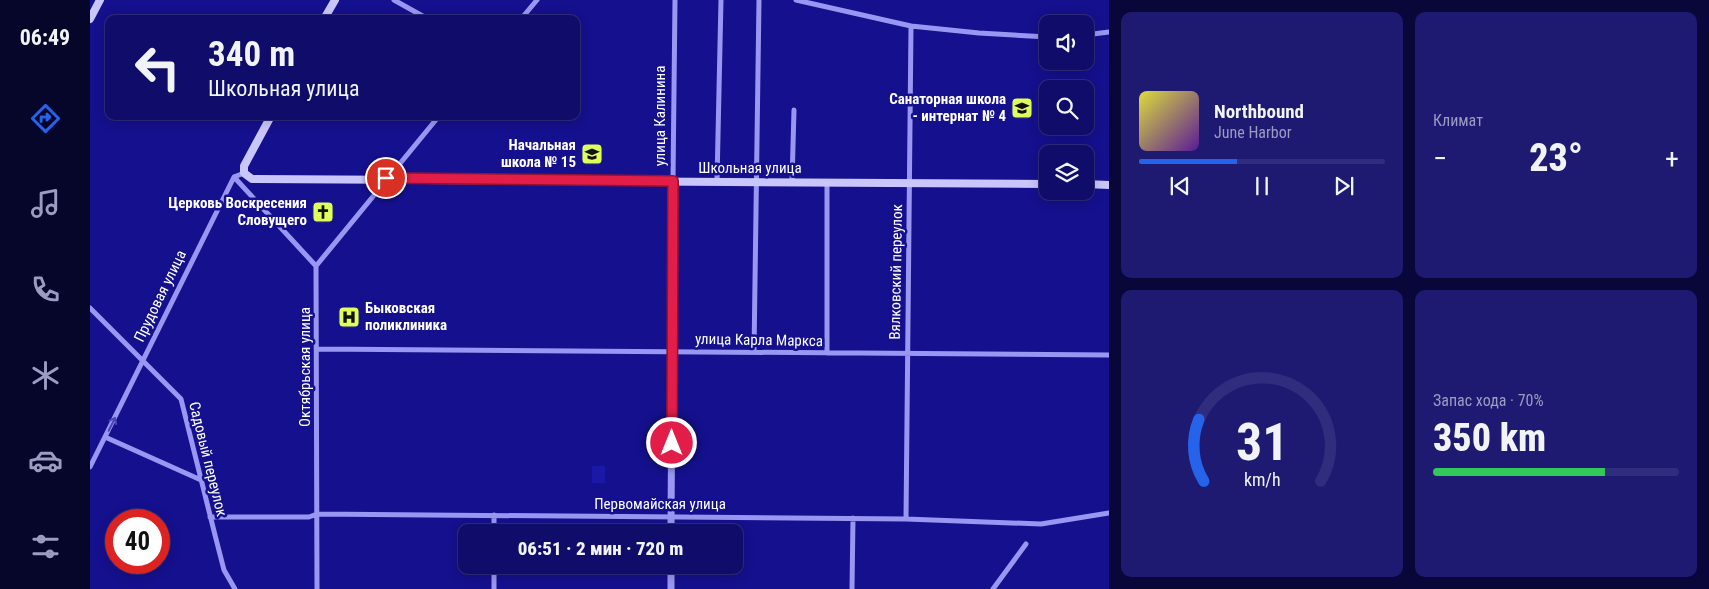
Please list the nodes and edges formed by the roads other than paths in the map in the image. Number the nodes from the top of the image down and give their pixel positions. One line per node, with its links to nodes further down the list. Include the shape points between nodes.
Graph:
1 (100, 0): 13 (main road)
2 (335, 0): 10 (main road)
3 (394, 0): 11 (street)
4 (537, 0): 12 (street)
5 (674, 0): 24 (street, улица Калинина)
6 (721, 0): 25 (street)
7 (759, 0): 26 (street)
8 (796, 0): 9 (street)
9 (806, 1): 14 (street)
10 (326, 15)
11 (421, 15)
12 (524, 15)
13 (90, 19)
14 (911, 26): 17 (street); 29 (street, Вялковский переулок)
15 (1109, 32): 16 (street)
16 (1094, 34)
17 (1039, 36)
18 (794, 110): 27 (street)
19 (269, 120): 21 (main road, via 244,166)
20 (436, 120): 23 (street)
21 (244, 172): 22 (street); 23 (main road, Школьная улица, via 252,179)
22 (234, 177): 33 (street); 41 (street, Прудовая улица)
23 (386, 178): 24 (main road, Школьная улица); 33 (street)
24 (673, 181): 25 (main road, Школьная улица); 36 (street, улица Калинина)
25 (717, 181): 26 (main road, Школьная улица)
26 (757, 182): 27 (main road, Школьная улица); 37 (street)
27 (792, 182): 28 (main road, Школьная улица)
28 (827, 182): 29 (main road, Школьная улица); 38 (street)
29 (910, 182): 30 (main road, Школьная улица); 39 (street, Вялковский переулок)
30 (1039, 184)
31 (1094, 184): 32 (main road)
32 (1109, 185)
33 (316, 266): 35 (street, Октябрьская улица)
34 (90, 308): 41 (street, Садовый переулок)
35 (318, 349): 36 (street, улица Карла Маркса); 48 (street, Октябрьская улица)
36 (672, 351): 37 (street, улица Карла Маркса); 51 (street, улица Калинина)
37 (754, 352): 38 (street, улица Карла Маркса)
38 (827, 353): 39 (street, улица Карла Маркса)
39 (907, 354): 40 (street, улица Карла Маркса); 53 (street, Вялковский переулок)
40 (1109, 355)
41 (143, 362): 42 (street, Прудовая улица, one-way to 41); 46 (street, Садовый переулок, via 182,399)
42 (105, 438): 44 (street, Прудовая улица); 46 (street)
43 (90, 449): 44 (street)
44 (97, 453): 45 (street, Прудовая улица)
45 (90, 467)
46 (201, 480): 50 (street, Садовый переулок)
47 (1109, 513): 53 (street, Первомайская улица, via 1040,524)
48 (316, 514): 49 (street, Первомайская улица); 50 (street, Первомайская улица, via 309,517); 60 (street, Октябрьская улица)
49 (494, 515): 51 (street, Первомайская улица); 54 (street)
50 (210, 517): 59 (street, Садовый переулок, via 224,570)
51 (671, 517): 52 (street, Первомайская улица); 55 (street, улица Калинина)
52 (853, 518): 53 (street, Первомайская улица); 63 (street)
53 (906, 518)
54 (494, 524)
55 (671, 524)
56 (1026, 544): 64 (street)
57 (494, 574): 61 (street)
58 (671, 574): 62 (street)
59 (235, 589)
60 (316, 589)
61 (494, 589)
62 (671, 589)
63 (852, 589)
64 (993, 589)

